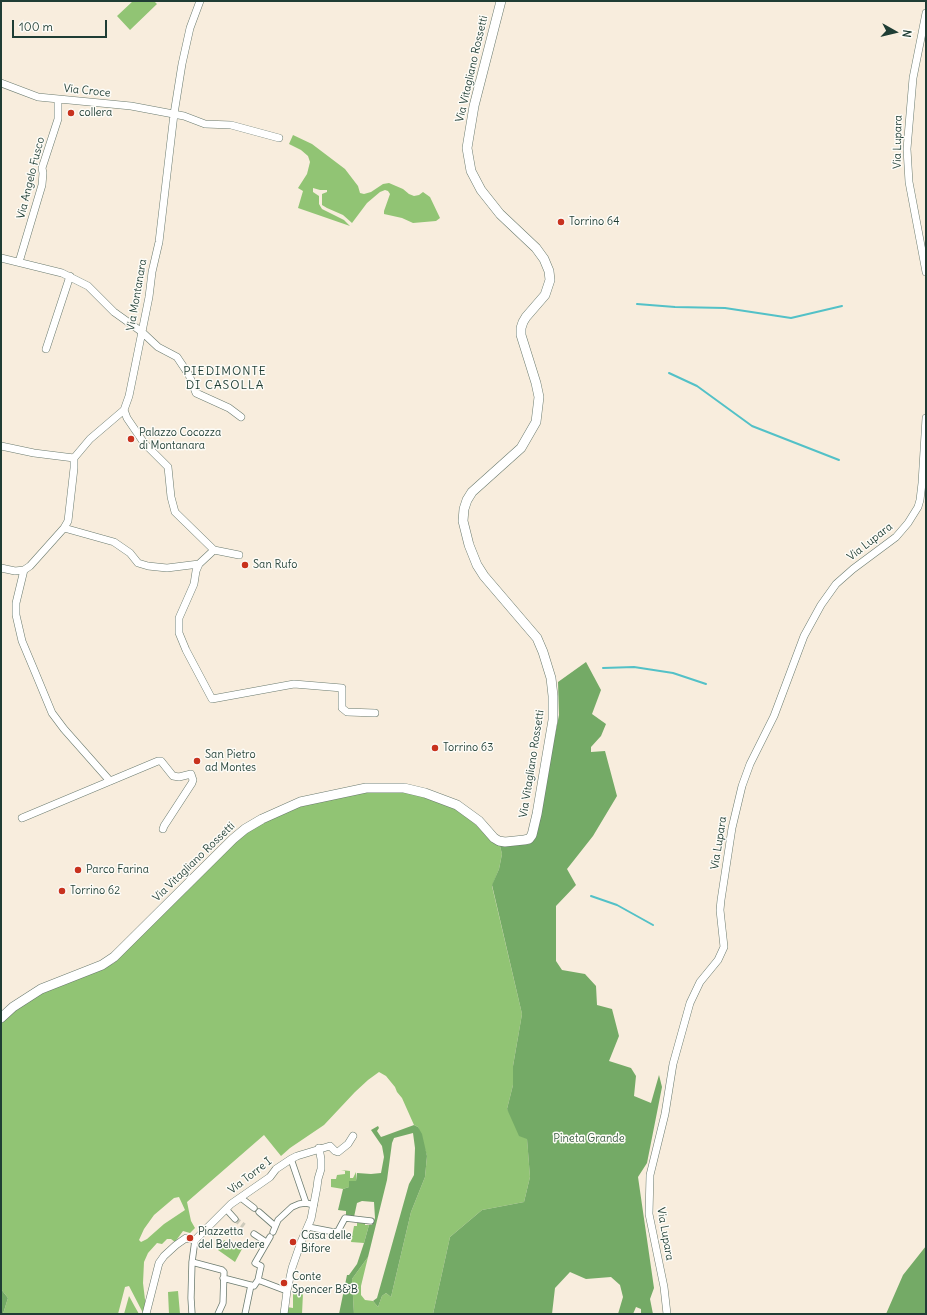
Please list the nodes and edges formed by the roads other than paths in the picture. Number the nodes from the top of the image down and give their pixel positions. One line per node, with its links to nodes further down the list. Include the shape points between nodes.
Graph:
1 (200, 1): 6 (street, Via Montanara, via 188,36)
2 (501, 1): 29 (street, Via Vitagliano Rossetti, via 474,106 468,148 471,171 481,190 500,214 544,259 550,280 545,295 526,317 521,328 539,397 536,422 521,448 470,495 464,508 463,521 469,545 480,569 537,638 551,678 552,720 532,835 524,840 499,841 458,805 404,788 366,788 300,802 262,819 233,839 114,957 102,965 41,989)
3 (926, 13): 10 (street, Via Lupara, via 914,78 907,149 909,182)
4 (1, 83): 5 (street, Via Croce, via 38,97)
5 (58, 99): 6 (street, Via Croce, via 131,106); 9 (street, Via Angelo Fusco, via 58,118 42,168 42,185)
6 (174, 114): 7 (street, Via Croce, via 205,124 231,125); 12 (street, Via Montanara, via 159,242)
7 (278, 138)
8 (1, 258): 9 (street)
9 (19, 262): 11 (street)
10 (926, 272)
11 (70, 276): 12 (street, via 88,286 114,312); 13 (street)
12 (142, 332): 14 (street, Via Montanara); 15 (street, via 158,347 176,357 189,375 196,393 229,408)
13 (46, 349)
14 (124, 410): 18 (street); 20 (street, via 144,443 168,467 175,512)
15 (241, 417)
16 (926, 418): 54 (street, Via Lupara, via 918,507 896,537 836,584 814,615 799,647 774,716 742,786 732,828 721,900 724,947 718,960 700,982 690,1003 650,1175 649,1214)
17 (1, 446): 18 (street)
18 (74, 458): 19 (street, via 68,521)
19 (64, 528): 22 (street, via 114,542 130,552 138,563 148,566 167,568); 24 (street)
20 (214, 550): 21 (street); 22 (street)
21 (239, 554)
22 (199, 564): 25 (street, via 180,618 179,633 212,699 294,684 342,688 342,708 347,712)
23 (1, 568): 24 (street)
24 (24, 570): 26 (street, via 16,603 16,616 22,641 52,713)
25 (375, 713)
26 (110, 782): 27 (street); 28 (street, via 158,761 164,763 176,778 191,774 192,783)
27 (22, 818)
28 (163, 829)
29 (1, 1018)
30 (353, 1136): 31 (street, via 338,1152 330,1146)
31 (319, 1148): 32 (street, Via Torre I); 35 (street, via 321,1169)
32 (291, 1159): 33 (street, Via Torre I); 34 (street)
33 (241, 1198): 36 (street, Via Torre I); 40 (street, via 257,1210)
34 (306, 1203): 35 (street); 40 (street, via 292,1207 278,1220)
35 (314, 1205): 39 (street)
36 (226, 1209): 37 (street); 42 (street, Via Torre I)
37 (235, 1219)
38 (371, 1221): 39 (street, via 345,1218 338,1231 334,1232)
39 (308, 1227): 48 (street, via 292,1268)
40 (273, 1232): 43 (street)
41 (254, 1234): 43 (street)
42 (195, 1240): 44 (street); 49 (street, via 186,1238 178,1242 159,1263)
43 (266, 1242): 46 (street, via 255,1263 261,1266)
44 (192, 1262): 45 (street, via 222,1270); 50 (street)
45 (223, 1278): 47 (street); 51 (street, via 223,1303)
46 (258, 1280): 47 (street, via 254,1286); 48 (street)
47 (251, 1285): 52 (street)
48 (287, 1290): 53 (street)
49 (146, 1314)
50 (192, 1314)
51 (218, 1314)
52 (245, 1314)
53 (284, 1314)
54 (667, 1314)

